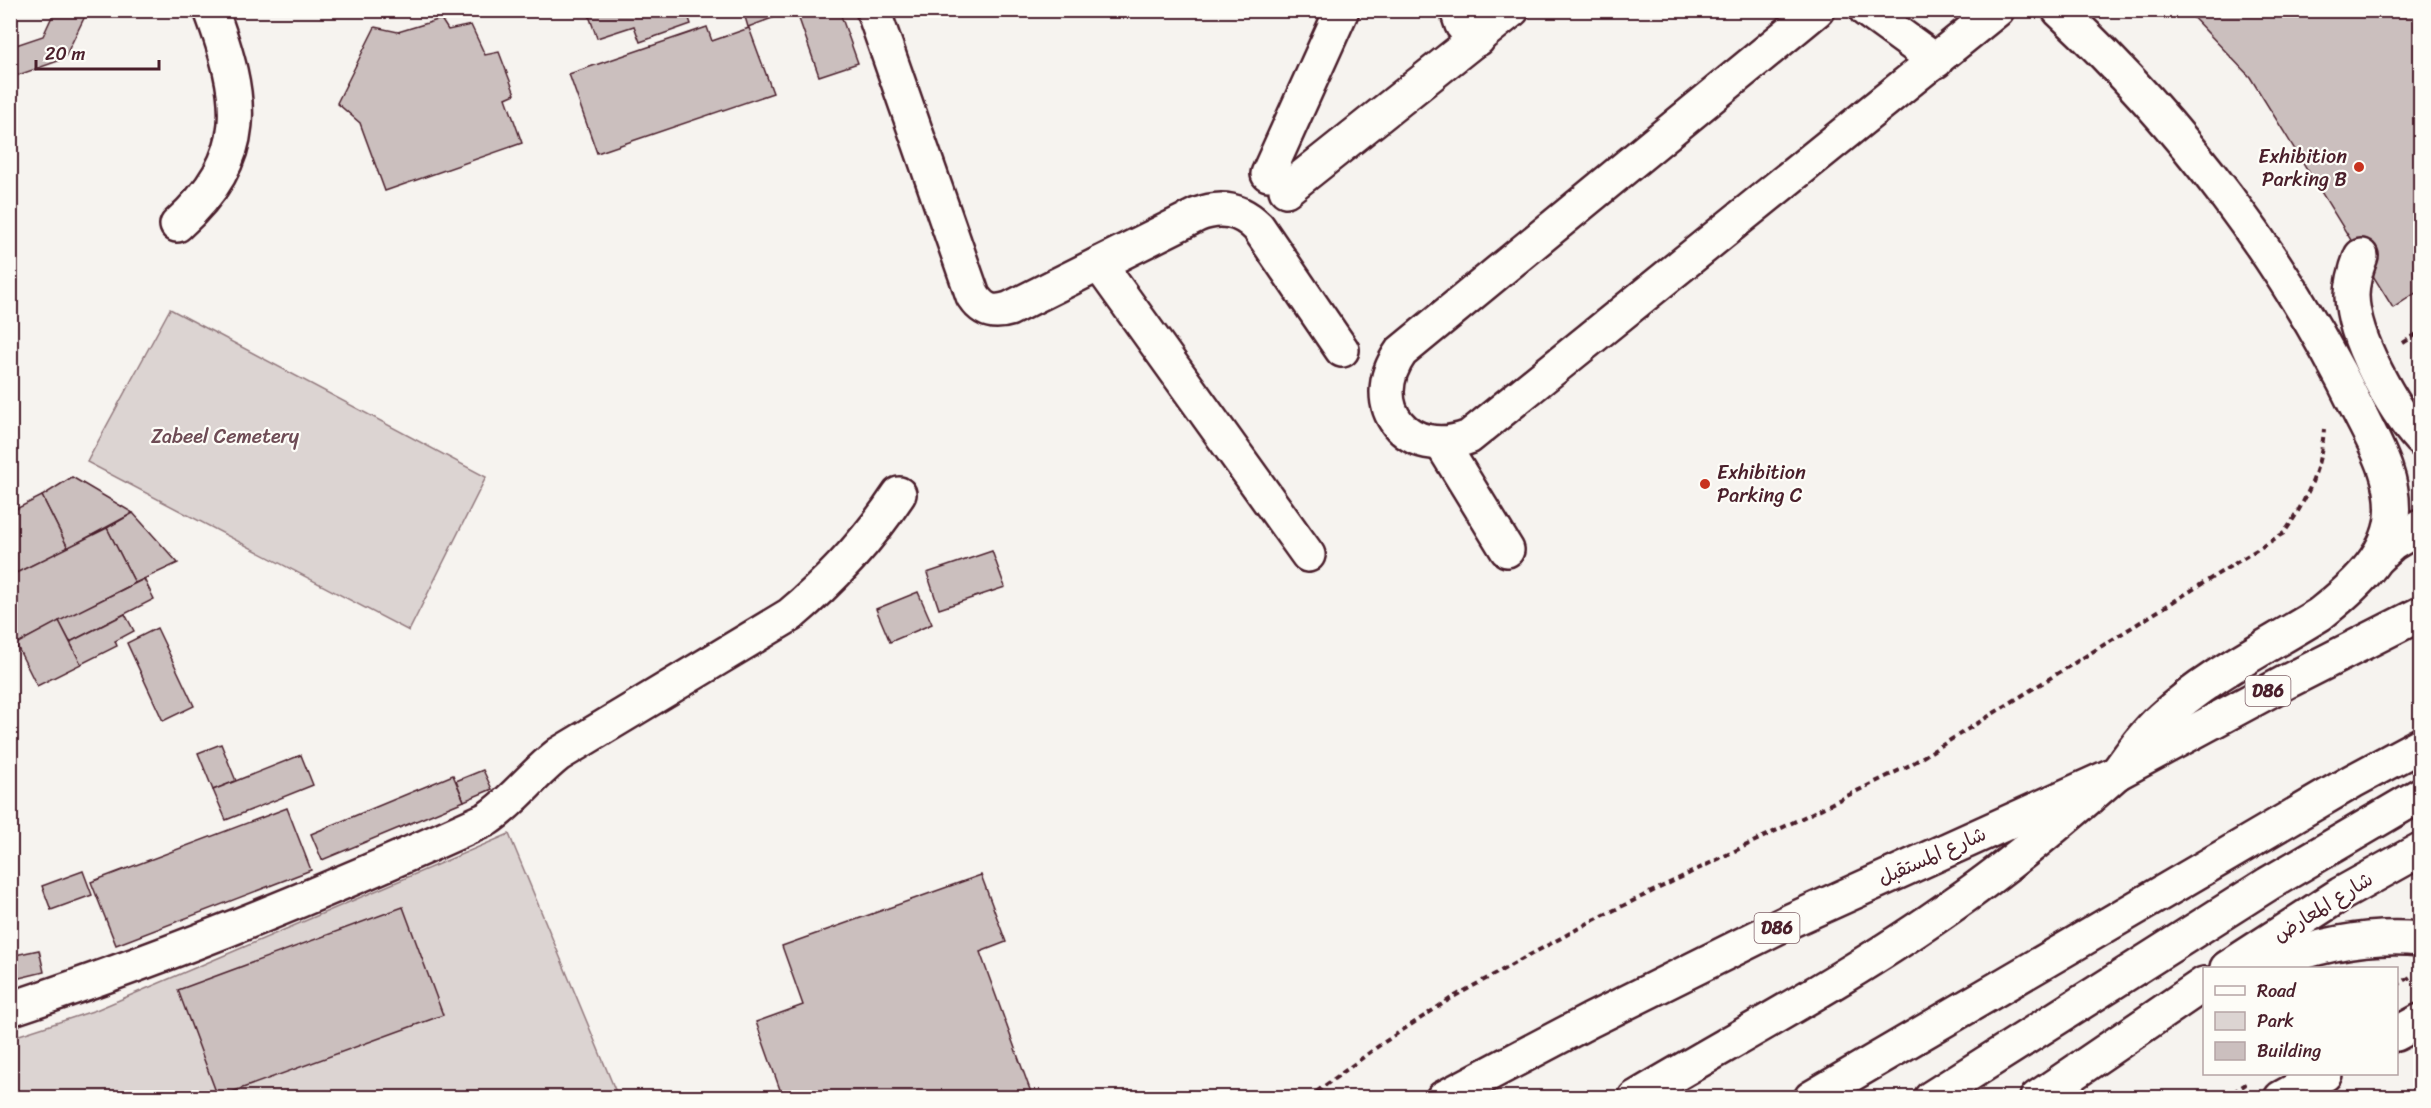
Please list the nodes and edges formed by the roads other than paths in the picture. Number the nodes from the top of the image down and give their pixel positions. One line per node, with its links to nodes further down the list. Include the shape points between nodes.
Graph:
1 (211, 10): 12 (main road, via 234,84 233,137 213,186)
2 (873, 10): 14 (main road, via 979,305 999,312 1010,309)
3 (1342, 10): 10 (main road, via 1277,182)
4 (1458, 10): 10 (main road, via 1462,25)
5 (1512, 10): 10 (main road)
6 (1817, 10): 17 (main road, via 1401,352 1387,380 1390,412 1411,436)
7 (1866, 10): 11 (main road)
8 (1997, 10): 11 (main road)
9 (2059, 10): 22 (main road, via 2120,70 2226,196 2344,381 2391,483 2392,521)
10 (1478, 39)
11 (1936, 61): 17 (main road, via 1468,437)
12 (177, 225)
13 (2361, 256): 16 (main road, via 2352,295 2355,319 2389,398)
14 (1099, 264): 15 (main road, via 1210,210 1237,212 1258,227); 21 (main road)
15 (1342, 350)
16 (2421, 439)
17 (1442, 444): 20 (main road)
18 (899, 494): 33 (main road, via 850,560 790,615 559,754 487,819 199,943)
19 (2421, 527): 22 (main road)
20 (1507, 550)
21 (1308, 555)
22 (2378, 557): 25 (main road, via 2320,614 2185,698 2152,728)
23 (2421, 614): 25 (main road, شارع المستقبل / D86)
24 (2421, 745): 40 (main road)
25 (2117, 773): 38 (main road, شارع المستقبل / D86, via 1792,920); 39 (main road, via 2019,856 1953,905 1895,944)
26 (2421, 795): 41 (main road, via 2268,884)
27 (2421, 850): 29 (main road, شارع المعارض, via 2341,894)
28 (2421, 939): 30 (main road, via 2344,942 2311,949)
29 (2230, 967)
30 (2266, 967)
31 (2203, 985): 34 (main road)
32 (2203, 995): 34 (main road)
33 (10, 1009)
34 (2159, 1015): 42 (main road)
35 (2421, 1021): 36 (main road)
36 (2398, 1033)
37 (2323, 1075): 43 (main road)
38 (1443, 1098)
39 (1635, 1098)
40 (1811, 1098)
41 (1931, 1098)
42 (2037, 1098)
43 (2281, 1098)

